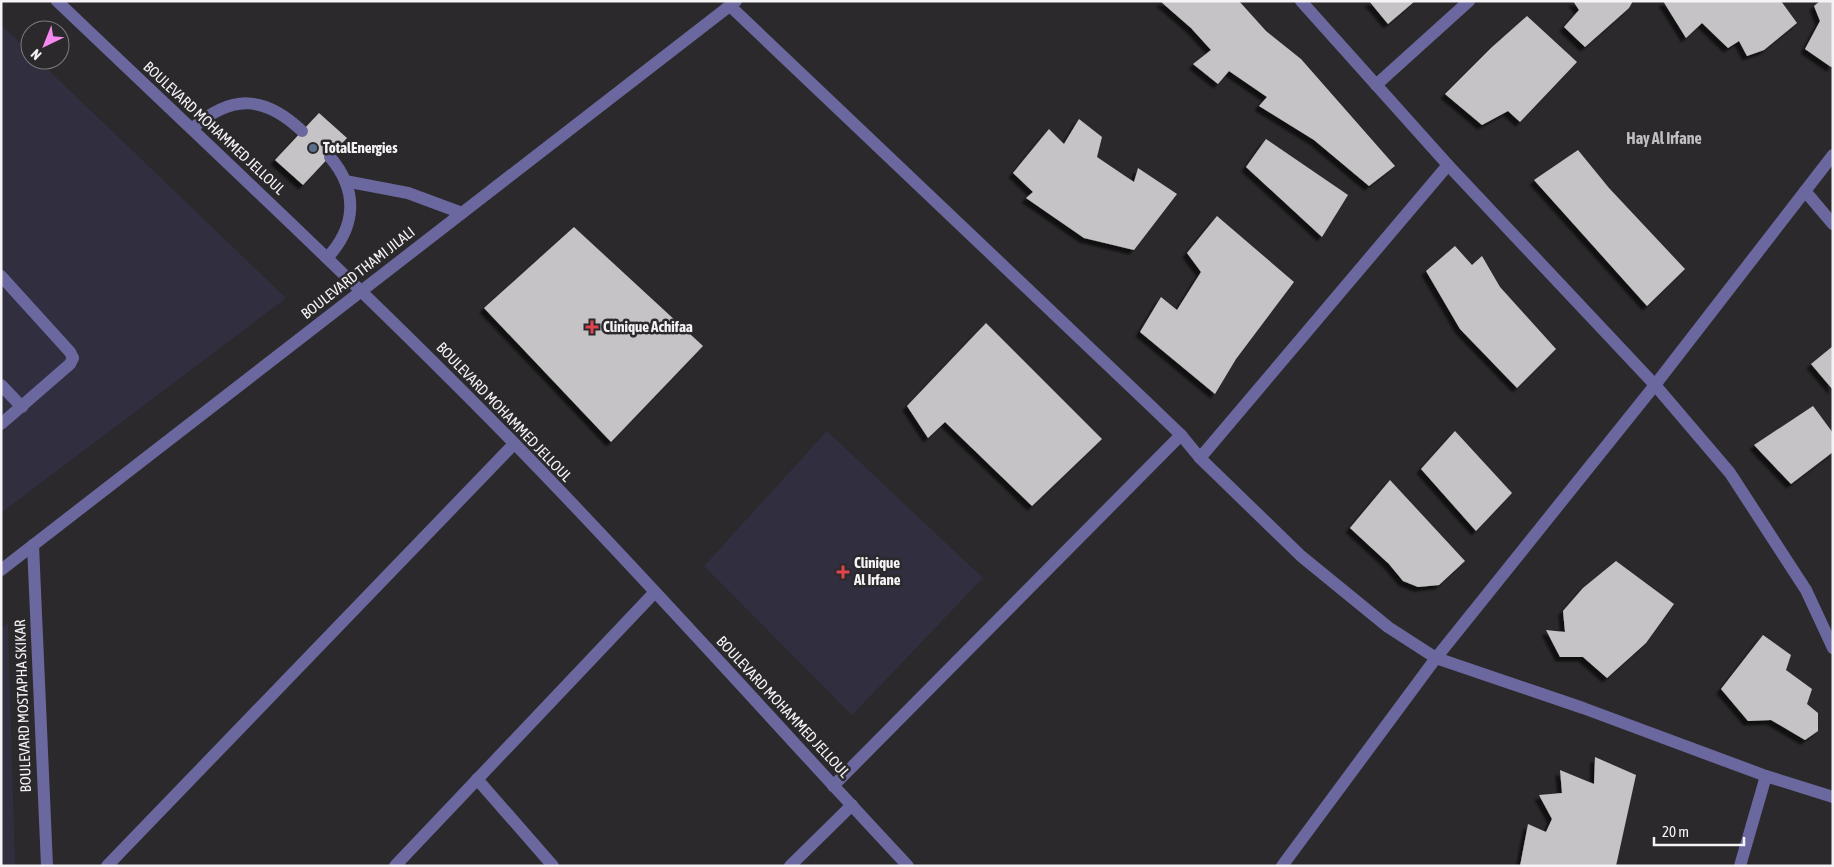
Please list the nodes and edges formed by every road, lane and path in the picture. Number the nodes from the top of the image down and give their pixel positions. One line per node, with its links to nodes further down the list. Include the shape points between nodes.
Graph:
1 (57, 1): 6 (street, BOULEVARD MOHAMMED JELLOUL)
2 (1300, 1): 5 (street)
3 (1469, 1): 5 (street)
4 (733, 4): 13 (street, BOULEVARD THAMI JILALI); 22 (street)
5 (1376, 85): 10 (street)
6 (192, 129): 7 (street, via 220,108 256,104 274,109); 15 (street, BOULEVARD MOHAMMED JELLOUL)
7 (302, 131)
8 (1833, 155): 12 (street)
9 (330, 157): 11 (street)
10 (1448, 165): 19 (street); 24 (street)
11 (345, 181): 13 (street, via 408,193); 15 (street, via 351,208 349,222 337,248)
12 (1805, 191): 14 (street); 19 (street)
13 (462, 213): 17 (street, BOULEVARD THAMI JILALI)
14 (1833, 224)
15 (327, 258): 17 (street, BOULEVARD MOHAMMED JELLOUL)
16 (1, 276): 20 (street, via 73,358)
17 (362, 290): 23 (street, BOULEVARD MOHAMMED JELLOUL); 25 (street, BOULEVARD THAMI JILALI)
18 (1, 385): 20 (street)
19 (1655, 386): 28 (street, via 1730,473 1806,590); 29 (street)
20 (22, 407): 21 (street)
21 (1, 424)
22 (1181, 435): 24 (street); 32 (street)
23 (514, 444): 27 (street, BOULEVARD MOHAMMED JELLOUL); 36 (street)
24 (1200, 458): 29 (street, via 1301,556 1388,627)
25 (33, 545): 26 (street, BOULEVARD THAMI JILALI); 35 (street, BOULEVARD MOSTAPHA SKIKAR)
26 (1, 570)
27 (655, 592): 31 (street); 32 (street, BOULEVARD MOHAMMED JELLOUL)
28 (1833, 648)
29 (1436, 658): 30 (street, via 1584,708); 41 (street)
30 (1766, 776): 33 (street); 42 (street)
31 (478, 779): 37 (street); 38 (street)
32 (833, 786): 34 (street, BOULEVARD MOHAMMED JELLOUL)
33 (1833, 797)
34 (852, 806): 39 (street); 40 (street, BOULEVARD MOHAMMED JELLOUL)
35 (46, 866)
36 (107, 866)
37 (395, 866)
38 (554, 866)
39 (790, 866)
40 (908, 866)
41 (1282, 866)
42 (1740, 866)

